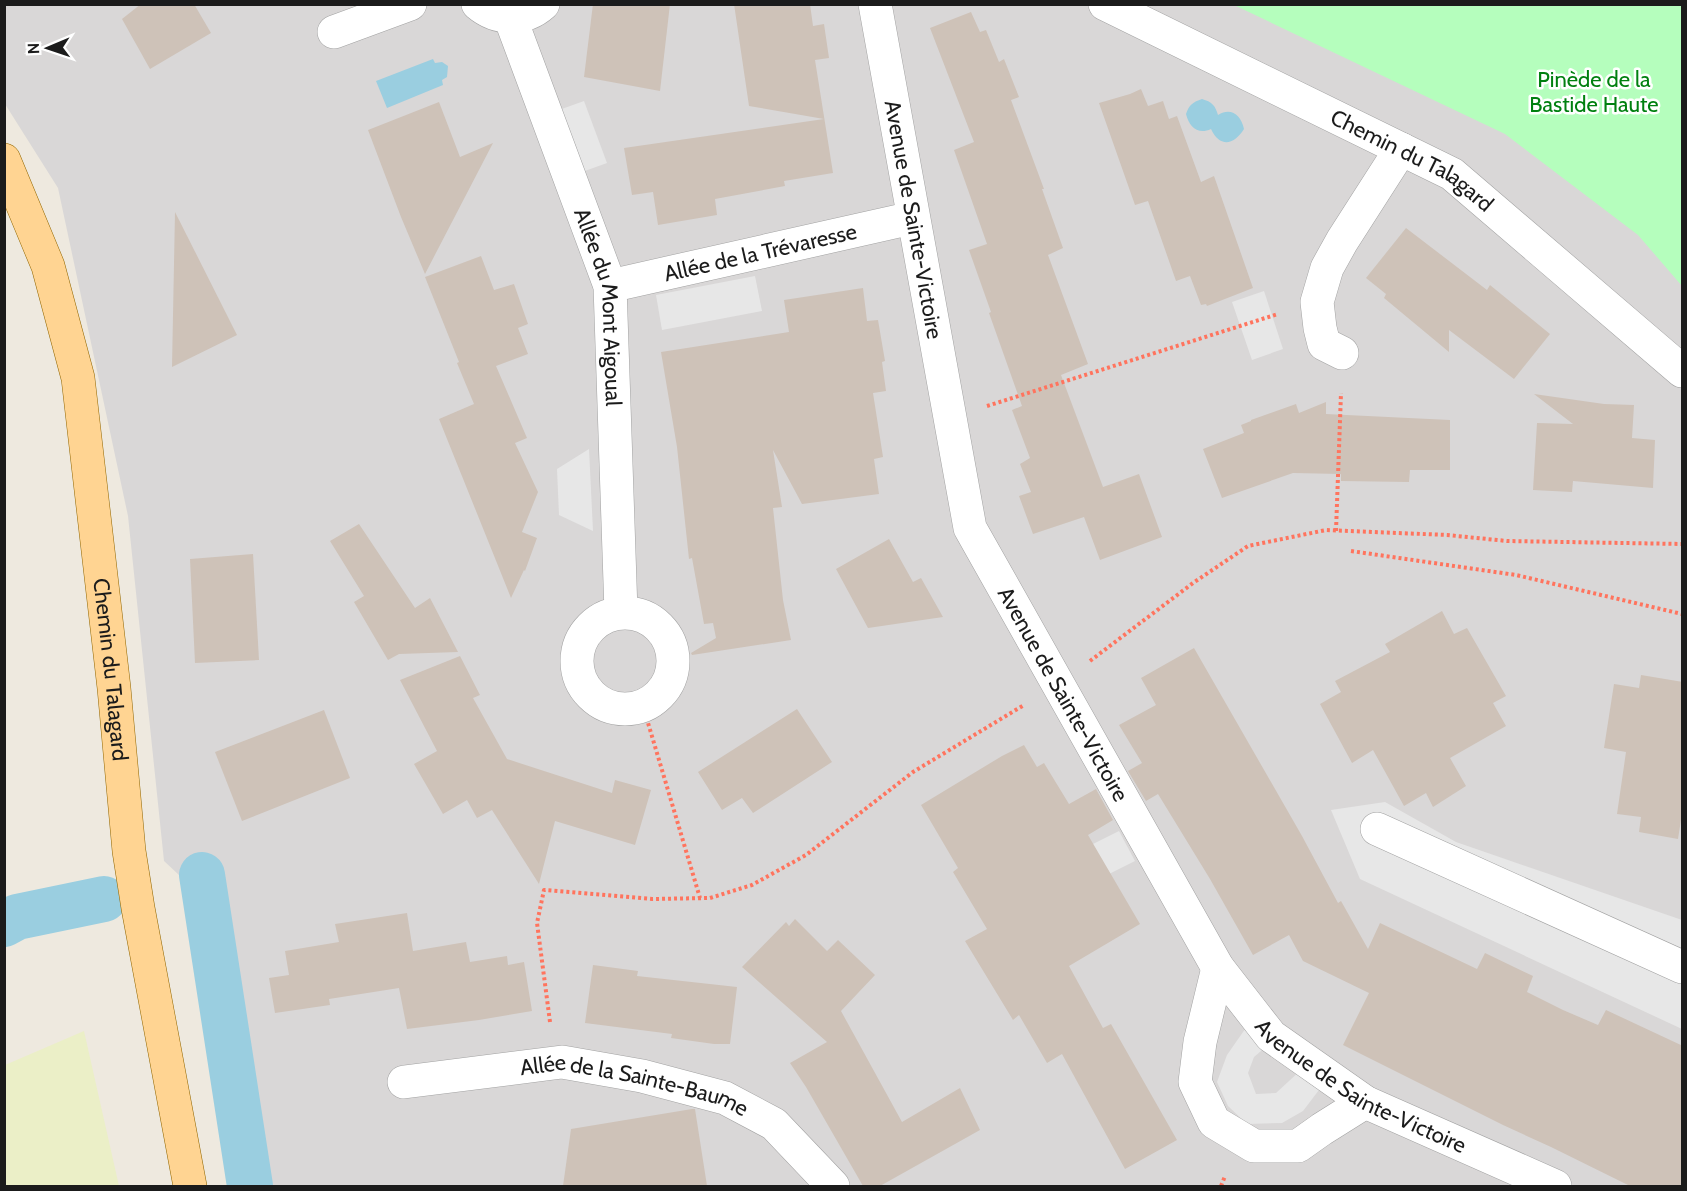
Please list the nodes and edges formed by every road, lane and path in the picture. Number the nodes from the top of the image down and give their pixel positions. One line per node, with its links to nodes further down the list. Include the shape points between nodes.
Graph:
1 (410, 4): 7 (street)
2 (478, 4): 6 (street, via 494,14)
3 (543, 4): 6 (street, via 526,15)
4 (875, 4): 10 (street, Avenue de Sainte-Victoire)
5 (1105, 4): 8 (street, Chemin du Talagard)
6 (510, 17): 11 (street, Allée du Mont Aigoual)
7 (334, 32)
8 (1401, 149): 12 (street, via 1327,268); 14 (street, Chemin du Talagard, via 1452,174)
9 (4, 160): 31 (main road, Chemin du Talagard, via 48,266 78,378 129,851)
10 (912, 218): 11 (street, Allée de la Trévaresse); 15 (street, Avenue de Sainte-Victoire)
11 (610, 286): 19 (street, Allée du Mont Aigoual)
12 (1317, 302): 13 (street, via 1324,344); 15 (path)
13 (1342, 353): 16 (path)
14 (1683, 371)
15 (949, 418): 27 (street, Avenue de Sainte-Victoire, via 970,528)
16 (1336, 531): 17 (path, via 1507,541); 21 (path, via 1248,546)
17 (1683, 544)
18 (1351, 551): 20 (path, via 1516,575)
19 (621, 612): 23 (street, via 651,619 670,642 674,657 666,687); 23 (street, via 591,626 581,640 578,673 585,688 612,708 628,710)
20 (1683, 614)
21 (1090, 661)
22 (1031, 701): 25 (path, via 913,772 806,855 752,885)
23 (643, 706): 25 (path)
24 (1377, 829): 26 (street)
25 (700, 898): 28 (path, via 652,899 544,890 537,924)
26 (1683, 967)
27 (1218, 968): 30 (street, Avenue de Sainte-Victoire, via 1271,1036); 30 (street, via 1200,1042 1196,1082 1214,1122 1254,1146 1298,1146)
28 (555, 1063): 29 (street, Allée de la Sainte-Baume); 32 (street, Allée de la Sainte-Baume, via 642,1076 725,1098 774,1124)
29 (404, 1082)
30 (1365, 1102): 33 (street, Avenue de Sainte-Victoire)
31 (190, 1186)
32 (833, 1186)
33 (1555, 1186)

